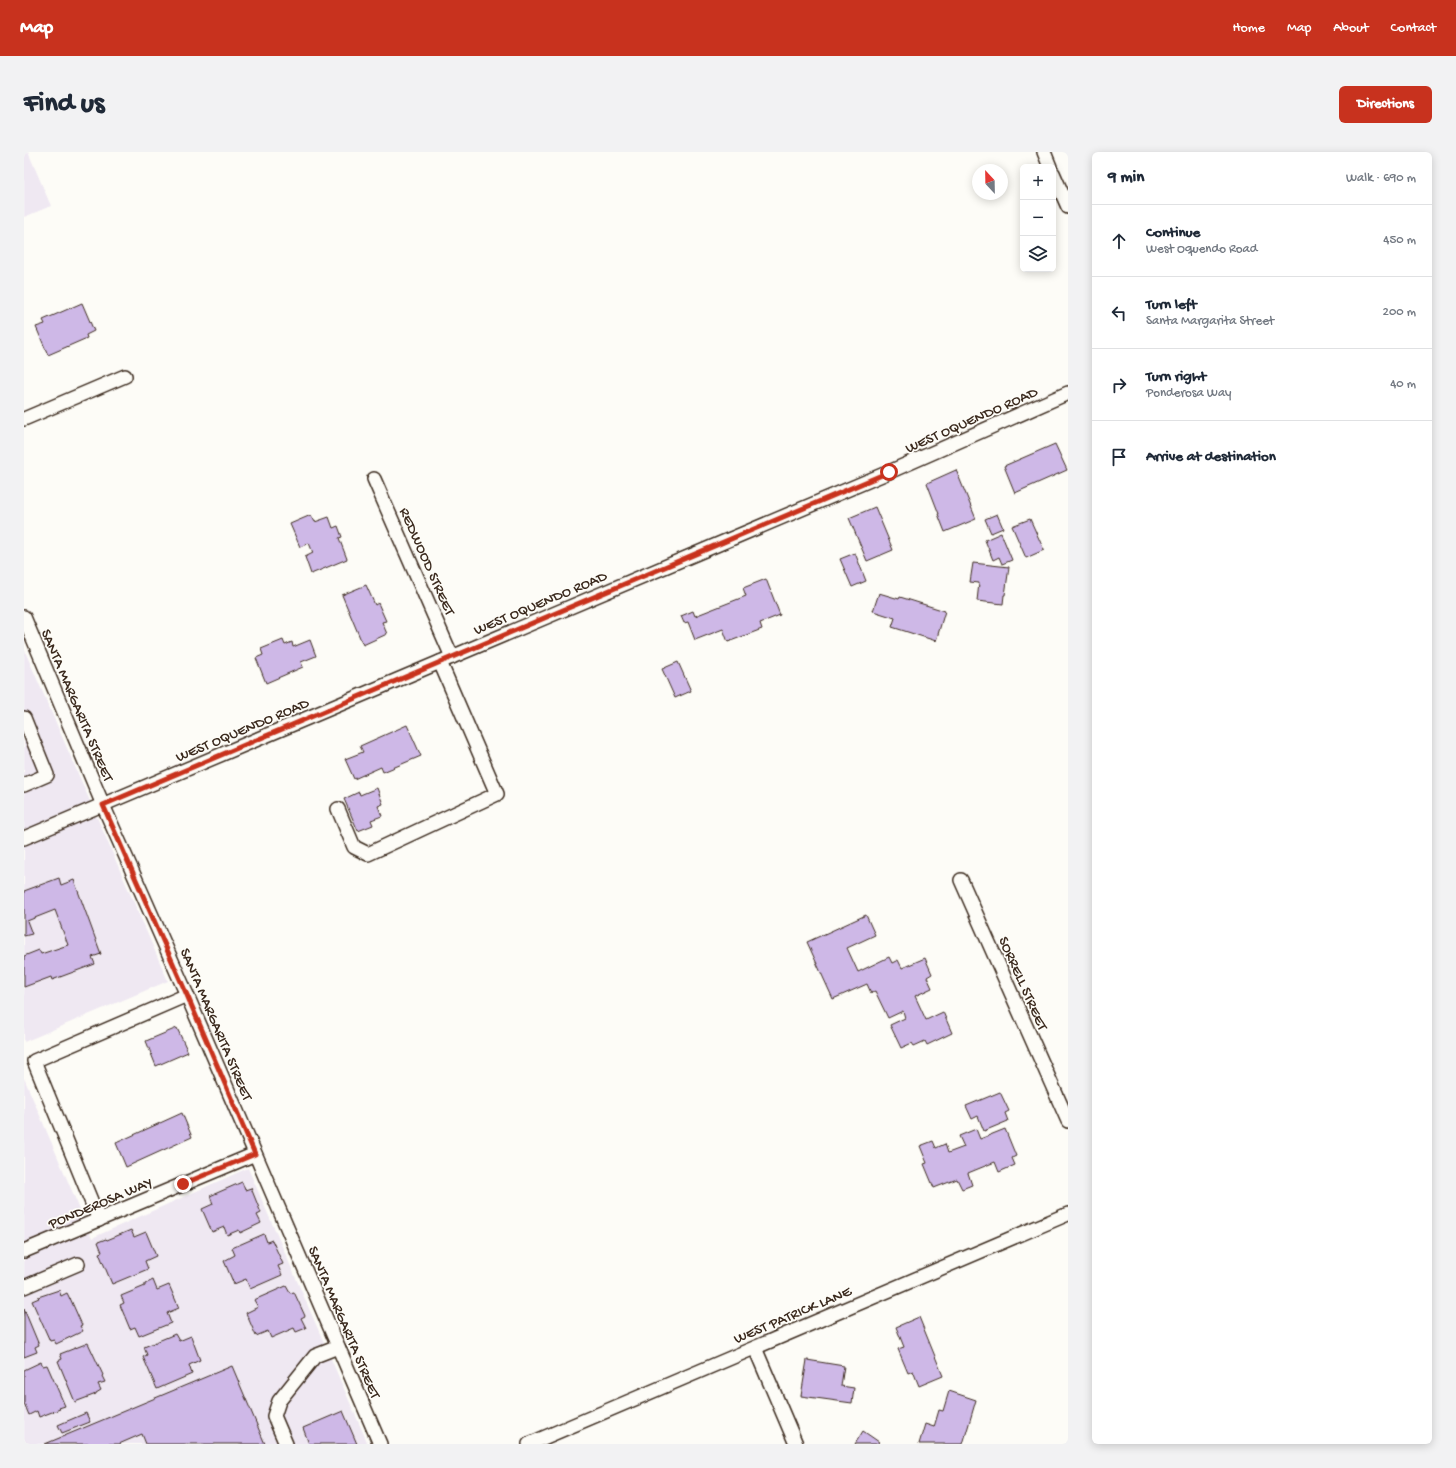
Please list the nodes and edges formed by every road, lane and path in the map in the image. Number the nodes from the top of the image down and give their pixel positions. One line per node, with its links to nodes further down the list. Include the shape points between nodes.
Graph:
1 (1044, 152): 2 (street)
2 (1049, 164)
3 (1056, 180): 4 (street)
4 (1068, 207)
5 (125, 376): 7 (street)
6 (1068, 393): 10 (street, WEST OQUENDO ROAD, via 889,472)
7 (24, 419)
8 (374, 479): 10 (street, REDWOOD STREET)
9 (24, 617): 13 (street, SANTA MARGARITA STREET)
10 (446, 659): 13 (street, WEST OQUENDO ROAD); 14 (street, REDWOOD STREET, via 497,794 368,854 354,847)
11 (24, 718): 12 (street, via 47,775)
12 (24, 785)
13 (103, 805): 15 (street, WEST OQUENDO ROAD); 17 (street, SANTA MARGARITA STREET)
14 (338, 809)
15 (24, 838)
16 (961, 880): 18 (street, SORRELL STREET)
17 (187, 995): 19 (street, SANTA MARGARITA STREET); 21 (street, via 34,1061)
18 (1068, 1121)
19 (255, 1154): 21 (street, PONDEROSA WAY); 25 (street, SANTA MARGARITA STREET)
20 (1068, 1214): 26 (street, WEST PATRICK LANE)
21 (99, 1220): 22 (street, PONDEROSA WAY)
22 (24, 1251)
23 (78, 1264): 24 (street)
24 (24, 1287)
25 (338, 1346): 27 (street, via 315,1356 279,1401 274,1416); 28 (street, SANTA MARGARITA STREET)
26 (755, 1348): 29 (street, WEST PATRICK LANE); 30 (street)
27 (286, 1444)
28 (380, 1444)
29 (529, 1444)
30 (796, 1444)

